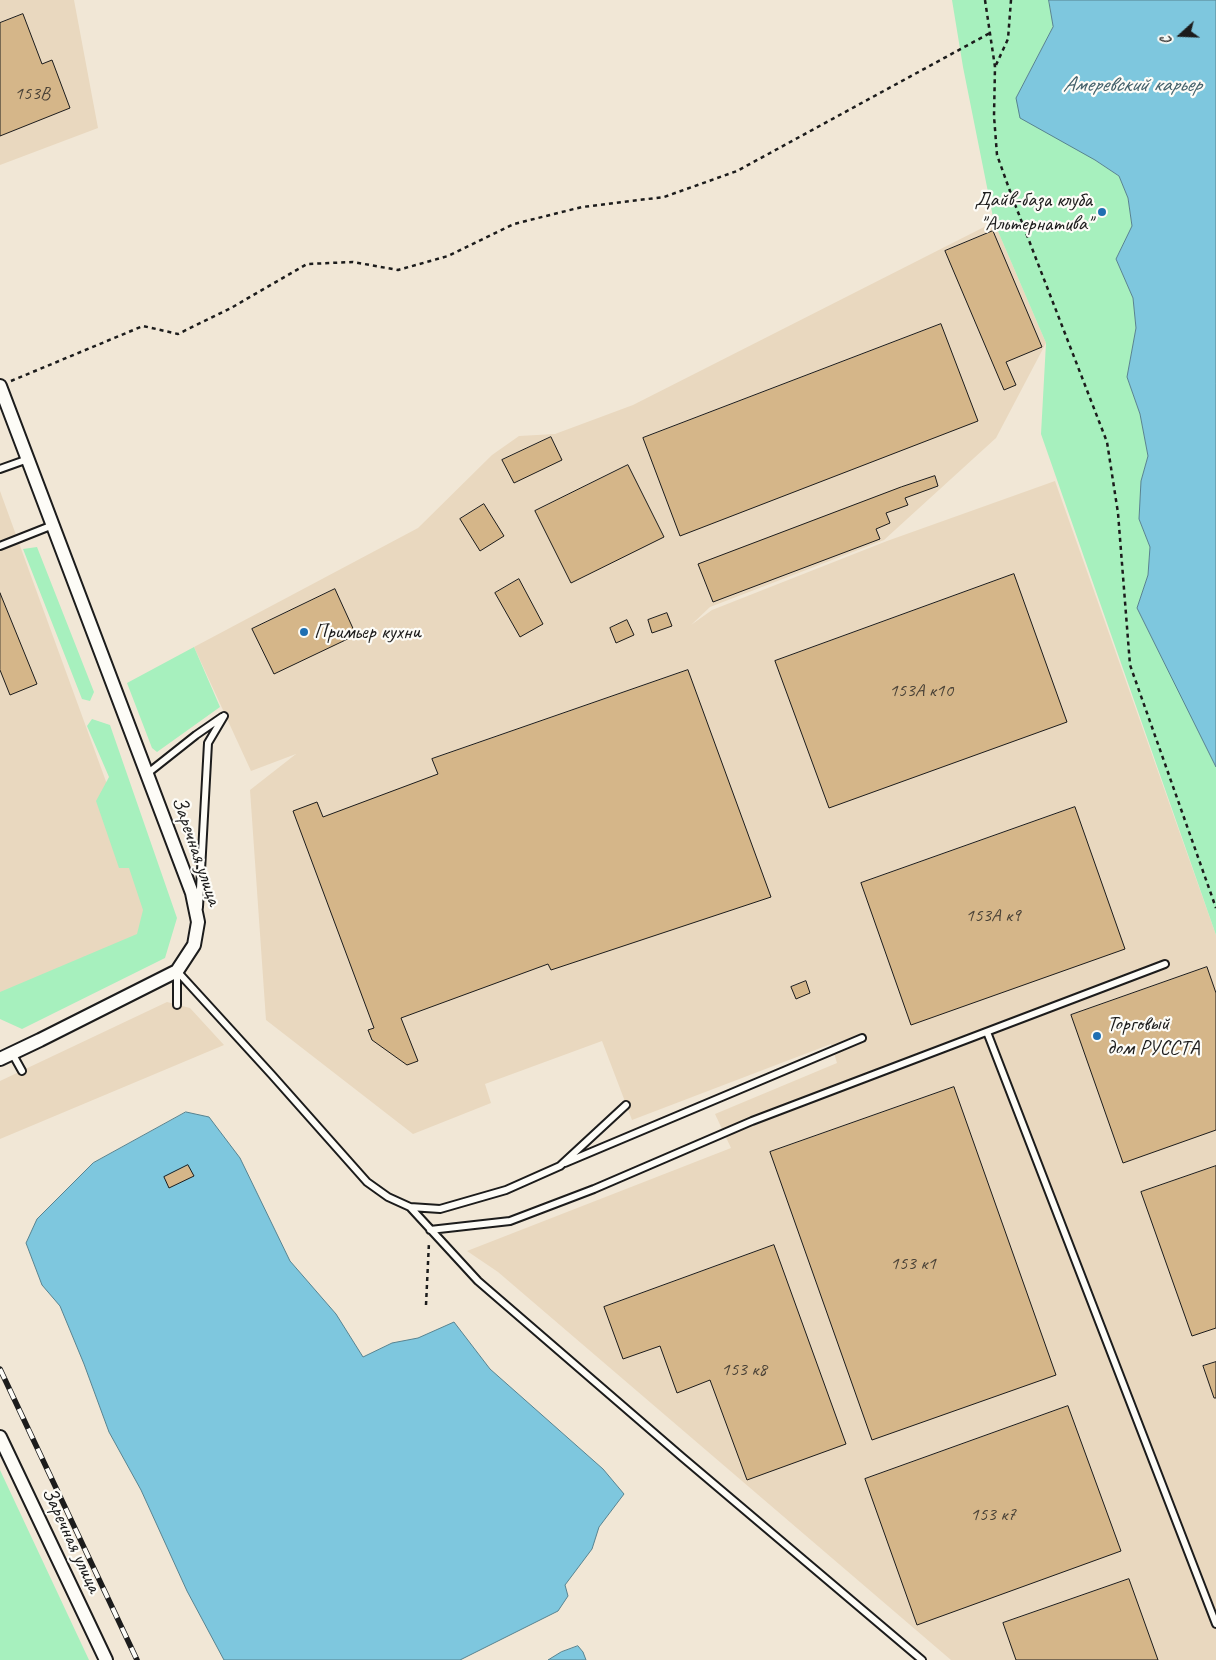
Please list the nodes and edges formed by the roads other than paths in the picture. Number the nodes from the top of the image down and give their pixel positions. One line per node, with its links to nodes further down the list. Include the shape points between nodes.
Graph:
1 (4, 384): 2 (street, Заречная улица)
2 (28, 459): 3 (lane); 4 (street, Заречная улица)
3 (0, 468)
4 (53, 525): 5 (lane); 6 (street, Заречная улица)
5 (0, 546)
6 (148, 774): 7 (street, Заречная улица, via 192,893); 7 (lane, via 224,716 208,743)
7 (198, 922): 9 (street, Заречная улица, via 194,945)
8 (1166, 964): 11 (lane)
9 (176, 970): 10 (lane); 13 (street, Заречная улица); 18 (lane, via 367,1182)
10 (177, 1005)
11 (988, 1032): 19 (lane, via 752,1121 510,1222); 21 (lane)
12 (862, 1038): 17 (lane)
13 (12, 1053): 14 (street, Заречная улица); 15 (lane)
14 (0, 1059)
15 (22, 1071)
16 (626, 1105): 17 (lane)
17 (560, 1166): 18 (lane, via 506,1190 440,1209)
18 (410, 1207): 19 (lane)
19 (430, 1230): 23 (lane, via 478,1281)
20 (0, 1437): 22 (street, Заречная улица)
21 (1216, 1624)
22 (106, 1660)
23 (922, 1660)

